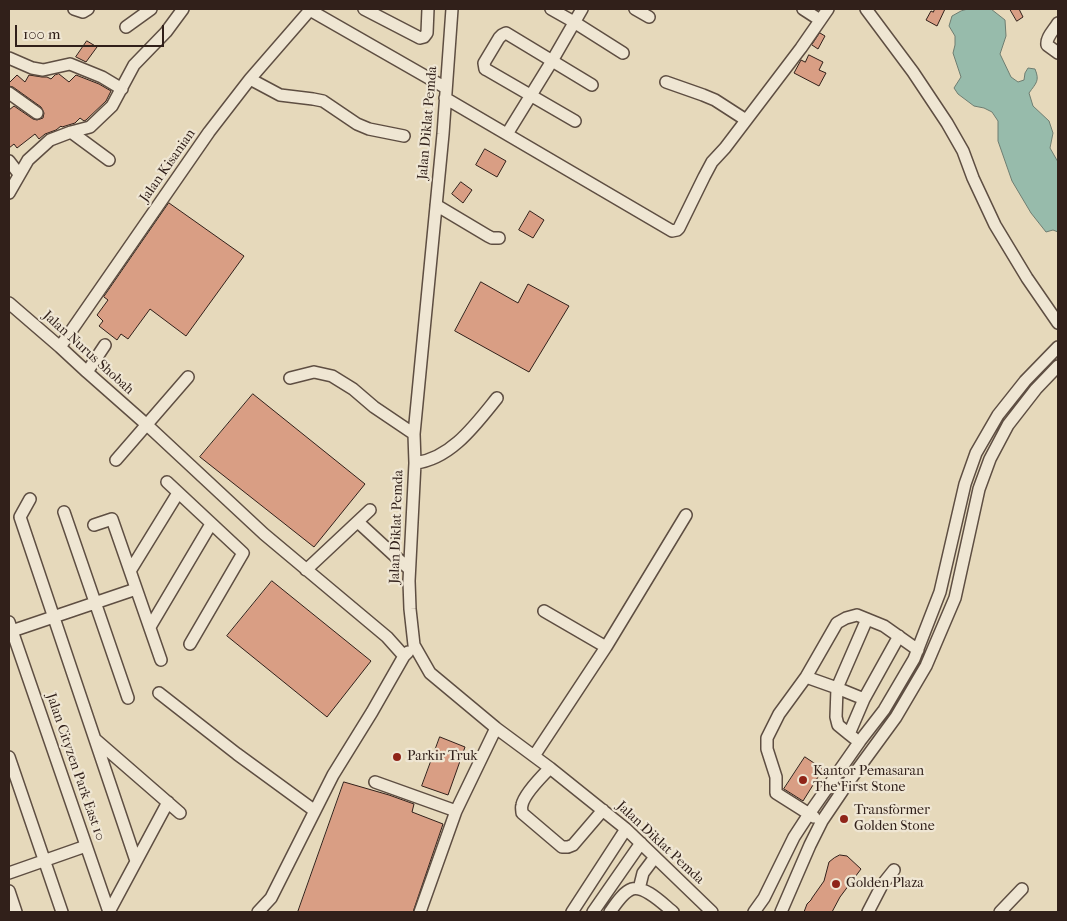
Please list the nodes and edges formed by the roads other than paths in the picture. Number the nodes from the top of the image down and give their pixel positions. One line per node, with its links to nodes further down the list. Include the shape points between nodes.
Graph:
1 (151, 9): 17 (street)
2 (183, 9): 25 (street, via 134,65)
3 (309, 9): 22 (street, Jalan Kisanian); 27 (street)
4 (364, 9): 5 (street, via 420,38 427,32)
5 (428, 9)
6 (452, 9): 27 (street, Jalan Diklat Pemda)
7 (551, 9): 15 (street)
8 (582, 9): 15 (street)
9 (636, 9): 13 (street)
10 (803, 9): 14 (street)
11 (828, 9): 14 (street)
12 (866, 9): 42 (street, via 914,72 947,123 963,151 995,225)
13 (649, 17)
14 (820, 20): 30 (street)
15 (574, 22): 18 (street); 21 (street)
16 (1058, 23): 19 (street, via 1047,45)
17 (126, 27)
18 (623, 53)
19 (1058, 53)
20 (9, 58): 25 (street, via 43,70 70,64)
21 (552, 61): 24 (street); 28 (street); 28 (street, via 506,34 499,38 484,63 485,68)
22 (250, 79): 34 (street, via 280,95 323,101 369,129); 44 (street, Jalan Kisanian, via 209,132)
23 (666, 82): 30 (street, via 703,94)
24 (592, 85)
25 (122, 89): 32 (street, via 112,106 90,127)
26 (9, 93): 29 (street)
27 (446, 93): 33 (street); 39 (street, Jalan Diklat Pemda)
28 (530, 96): 31 (street); 33 (street)
29 (37, 113)
30 (746, 120): 33 (street, via 712,162 675,231)
31 (575, 121)
32 (71, 132): 35 (street); 37 (street, via 50,140 28,160)
33 (508, 132)
34 (404, 136)
35 (109, 160)
36 (9, 161): 37 (street)
37 (19, 174): 38 (street)
38 (9, 193)
39 (436, 204): 40 (street, via 488,236); 52 (street, Jalan Diklat Pemda)
40 (499, 238)
41 (9, 303): 44 (street, Jalan Nurus Shobah)
42 (1058, 322)
43 (105, 345): 47 (street)
44 (60, 347): 47 (street, Jalan Nurus Shobah)
45 (1058, 347): 78 (street, via 1004,408 976,454 965,484 940,592)
46 (1058, 366): 100 (street, via 1008,424 990,459 979,489 956,598 926,666 896,717)
47 (87, 372): 51 (street, Jalan Nurus Shobah)
48 (188, 378): 51 (street)
49 (290, 378): 52 (street, via 314,372 332,376)
50 (497, 398): 54 (street, via 457,442 426,462)
51 (148, 425): 53 (street); 65 (street, Jalan Nurus Shobah)
52 (414, 434): 54 (street, Jalan Diklat Pemda)
53 (116, 460)
54 (415, 463): 64 (street, Jalan Diklat Pemda)
55 (167, 482): 56 (street)
56 (178, 493): 62 (street); 66 (street)
57 (30, 499): 70 (street, via 20,517)
58 (370, 510): 61 (street)
59 (64, 512): 68 (street)
60 (686, 515): 77 (street)
61 (358, 522): 64 (street); 65 (street)
62 (211, 524): 72 (street); 75 (street, via 243,554)
63 (94, 525): 66 (street, via 112,519)
64 (409, 569): 76 (street, Jalan Diklat Pemda)
65 (306, 570): 79 (street, Jalan Nurus Shobah, via 387,637)
66 (130, 571): 67 (street)
67 (136, 589): 68 (street); 72 (street)
68 (96, 602): 70 (street); 84 (street)
69 (544, 611): 77 (street)
70 (54, 617): 73 (street); 88 (street)
71 (867, 619): 74 (street); 81 (street, via 857,615 838,623); 82 (street)
72 (150, 627): 80 (street)
73 (10, 628): 103 (street, Jalan Cityzen Park East 10)
74 (899, 636): 78 (street); 85 (street)
75 (190, 644)
76 (414, 645): 79 (street); 86 (street, Jalan Diklat Pemda, via 430,673)
77 (606, 647): 90 (street)
78 (918, 650): 89 (street, via 884,710)
79 (404, 656): 96 (street, via 333,774)
80 (161, 660)
81 (806, 677): 82 (street); 99 (street, via 779,714 768,738 767,749 776,777 776,793)
82 (838, 688): 85 (street); 87 (street, via 836,717 838,725)
83 (159, 693): 96 (street)
84 (128, 698)
85 (864, 699): 87 (street)
86 (496, 728): 90 (street, Jalan Diklat Pemda); 97 (street)
87 (849, 734): 89 (street)
88 (95, 739): 94 (street); 106 (street)
89 (860, 741): 99 (street)
90 (534, 756): 92 (street, Jalan Diklat Pemda)
91 (9, 757): 105 (street)
92 (550, 768): 95 (street, Jalan Diklat Pemda); 95 (street, via 536,783 521,808 522,813 562,847 574,845)
93 (375, 782): 97 (street)
94 (168, 802): 98 (street); 106 (street)
95 (603, 810): 101 (street, Jalan Diklat Pemda)
96 (315, 811): 115 (street, via 271,898)
97 (456, 811): 116 (street)
98 (180, 813)
99 (809, 814): 100 (street); 122 (street)
100 (822, 821): 123 (street)
101 (626, 829): 102 (street, Jalan Diklat Pemda); 117 (street)
102 (641, 843): 104 (street, Jalan Diklat Pemda); 118 (street)
103 (86, 846): 105 (street); 114 (street, Jalan Cityzen Park East 10)
104 (655, 857): 109 (street, via 643,873); 121 (street, Jalan Diklat Pemda)
105 (44, 861): 108 (street); 113 (street)
106 (136, 861): 114 (street)
107 (894, 870): 124 (street, via 882,884)
108 (9, 873)
109 (639, 889): 119 (street, via 625,894); 120 (street)
110 (1022, 889): 125 (street)
111 (9, 891): 112 (street)
112 (16, 912)
113 (62, 912)
114 (109, 912)
115 (258, 912)
116 (420, 912)
117 (572, 912)
118 (593, 912)
119 (610, 912)
120 (673, 912)
121 (712, 912)
122 (754, 912)
123 (781, 912)
124 (868, 912)
125 (1000, 912)

